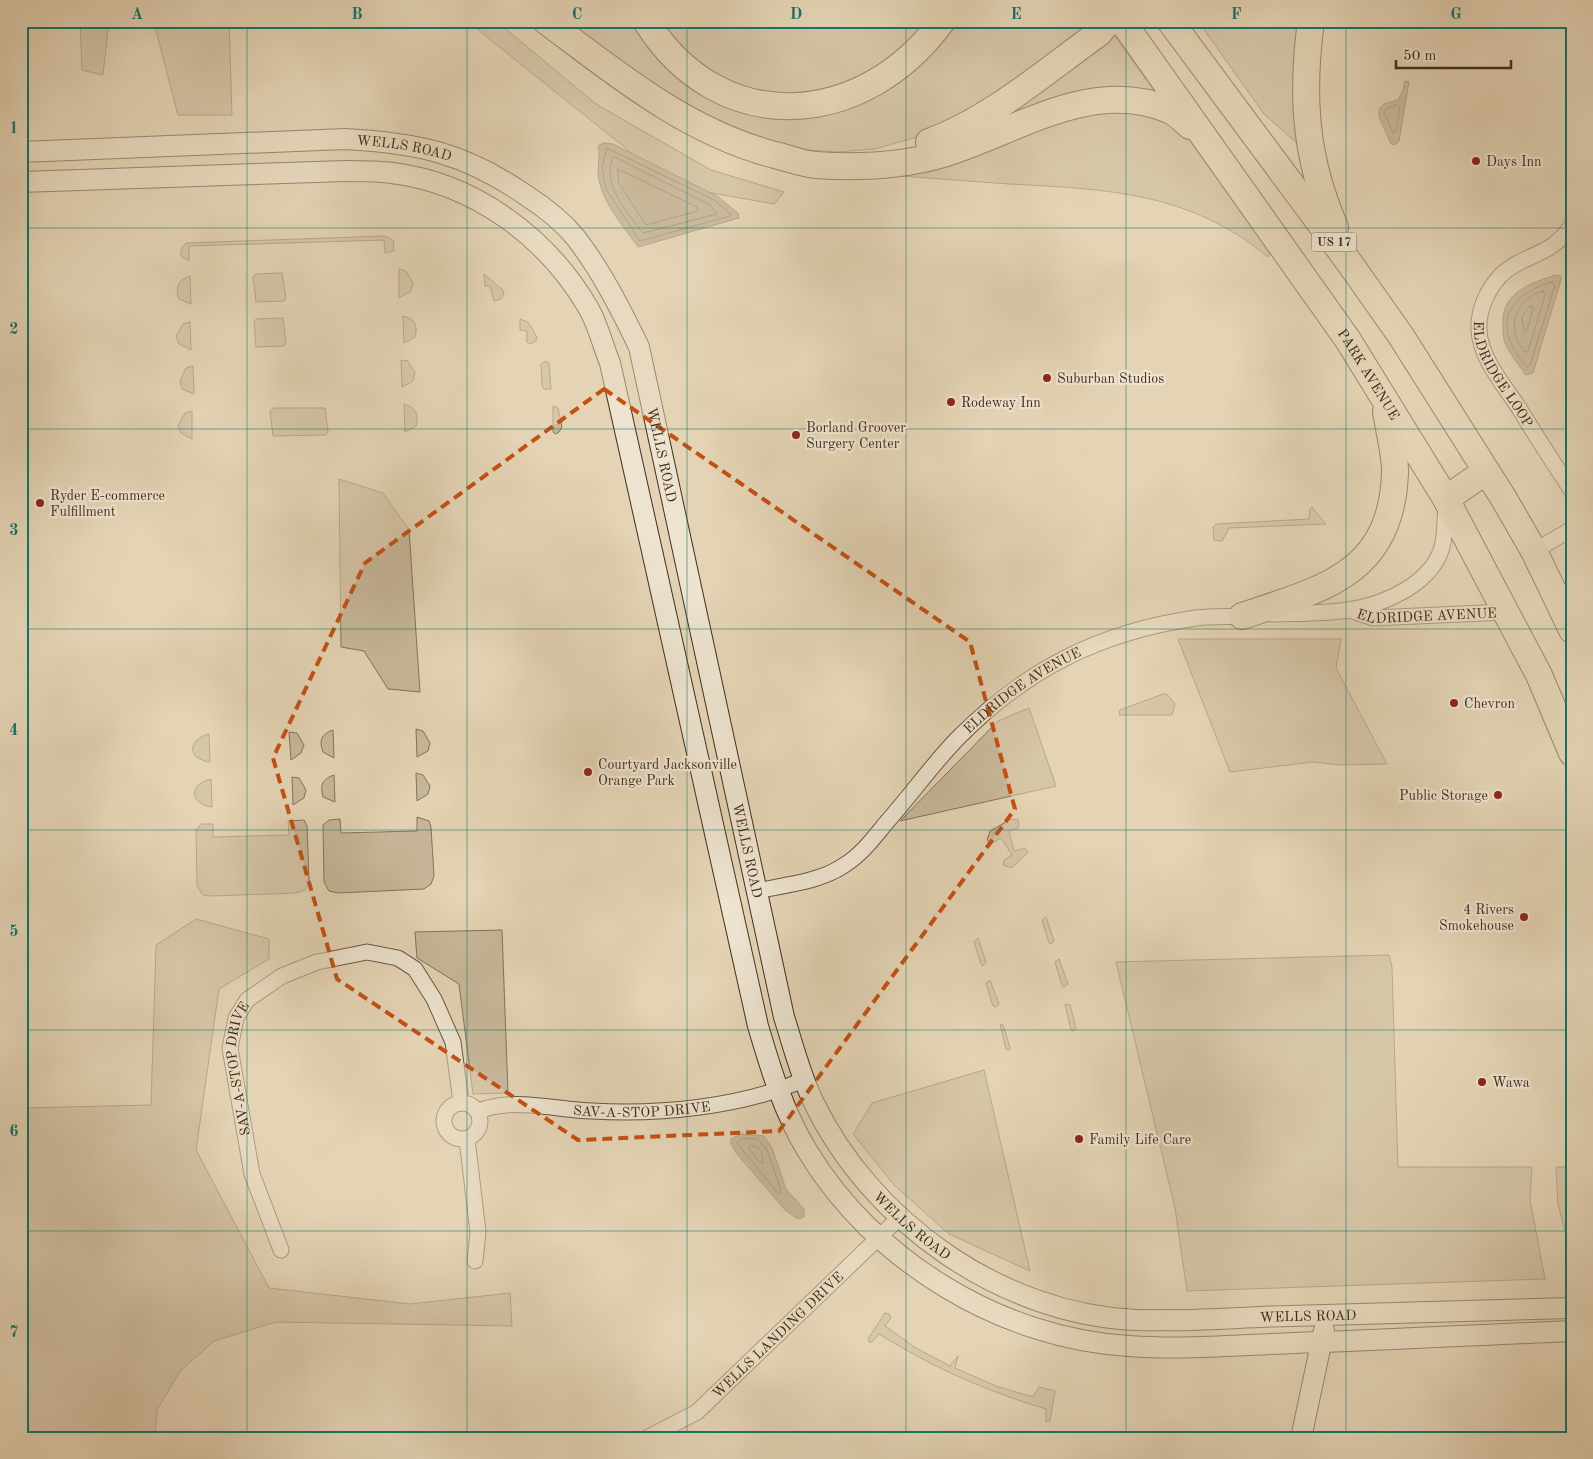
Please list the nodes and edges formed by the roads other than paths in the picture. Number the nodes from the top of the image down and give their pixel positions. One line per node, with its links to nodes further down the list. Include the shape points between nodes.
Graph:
1 (546, 21): 10 (highway, via 649,98 683,118 750,148)
2 (646, 21): 3 (highway, via 672,56 705,82 739,98 763,104 795,106 832,102 880,81 918,50)
3 (942, 21)
4 (1109, 21): 10 (highway, via 1098,34 947,136 877,157)
5 (1122, 21): 8 (highway, PARK AVENUE)
6 (1170, 21): 13 (highway, US 17)
7 (1310, 21): 13 (highway, via 1305,103 1311,159 1324,203)
8 (1206, 139): 10 (highway, via 1171,111 1146,103 1092,100 941,154 880,166); 14 (highway, PARK AVENUE, via 1348,340)
9 (21, 152): 25 (main road, WELLS ROAD, via 345,139 394,142 443,152 503,179 542,206 575,236 613,292 639,346)
10 (814, 165)
11 (21, 182): 27 (main road, WELLS ROAD, via 346,171 392,173 435,183 475,200 531,236 556,263 589,310 610,363 758,1026)
12 (1572, 225): 16 (street, ELDRIDGE LOOP, via 1548,250 1501,275 1482,306 1479,331 1487,358)
13 (1351, 265): 15 (highway, US 17)
14 (1385, 401): 17 (highway, PARK AVENUE); 22 (highway, via 1395,471 1392,500 1384,529 1368,554 1347,575 1316,592)
15 (1486, 470): 17 (highway); 19 (highway, US 17)
16 (1572, 492)
17 (1446, 499): 20 (street, ELDRIDGE AVENUE, via 1443,544 1434,563 1419,580 1391,598); 21 (highway, PARK AVENUE)
18 (1572, 529): 19 (street)
19 (1534, 551): 23 (highway, US 17)
20 (1349, 610): 21 (street, ELDRIDGE AVENUE, via 1372,618); 22 (street, ELDRIDGE AVENUE)
21 (1506, 612): 24 (highway, PARK AVENUE, via 1539,675)
22 (1242, 616): 25 (street, ELDRIDGE AVENUE, via 1196,618 1156,627 1118,636 1066,656 1028,680 979,718 854,858 823,876)
23 (1572, 630)
24 (1572, 753)
25 (756, 891): 26 (main road, WELLS ROAD, via 784,1017)
26 (803, 1080): 27 (street, SAV-A-STOP DRIVE); 31 (main road, WELLS ROAD, via 824,1122 860,1176)
27 (778, 1091): 29 (street, SAV-A-STOP DRIVE, via 645,1111 592,1112 508,1105 489,1107); 32 (main road, WELLS ROAD, via 809,1154 843,1200)
28 (461, 1102): 29 (street, via 471,1104); 30 (street, via 447,1110 445,1126 451,1135); 33 (street, SAV-A-STOP DRIVE, via 453,1042 434,999 415,969 398,958 367,952 316,962 282,976 247,1000 236,1018 230,1048 252,1174)
29 (479, 1112): 30 (street, via 479,1128)
30 (467, 1138): 34 (street, via 478,1232)
31 (899, 1218): 32 (street, WELLS LANDING DRIVE); 36 (main road, WELLS ROAD, via 945,1254 985,1278 1063,1307 1135,1320)
32 (878, 1238): 38 (main road, WELLS ROAD, via 936,1282 969,1300 1040,1329 1086,1340 1128,1346); 39 (street, WELLS LANDING DRIVE, via 697,1412)
33 (281, 1250)
34 (476, 1262)
35 (1572, 1308): 36 (main road, WELLS ROAD)
36 (1326, 1315): 38 (main road)
37 (1572, 1331): 38 (main road, WELLS ROAD)
38 (1322, 1342): 40 (main road)
39 (647, 1438)
40 (1301, 1438)

